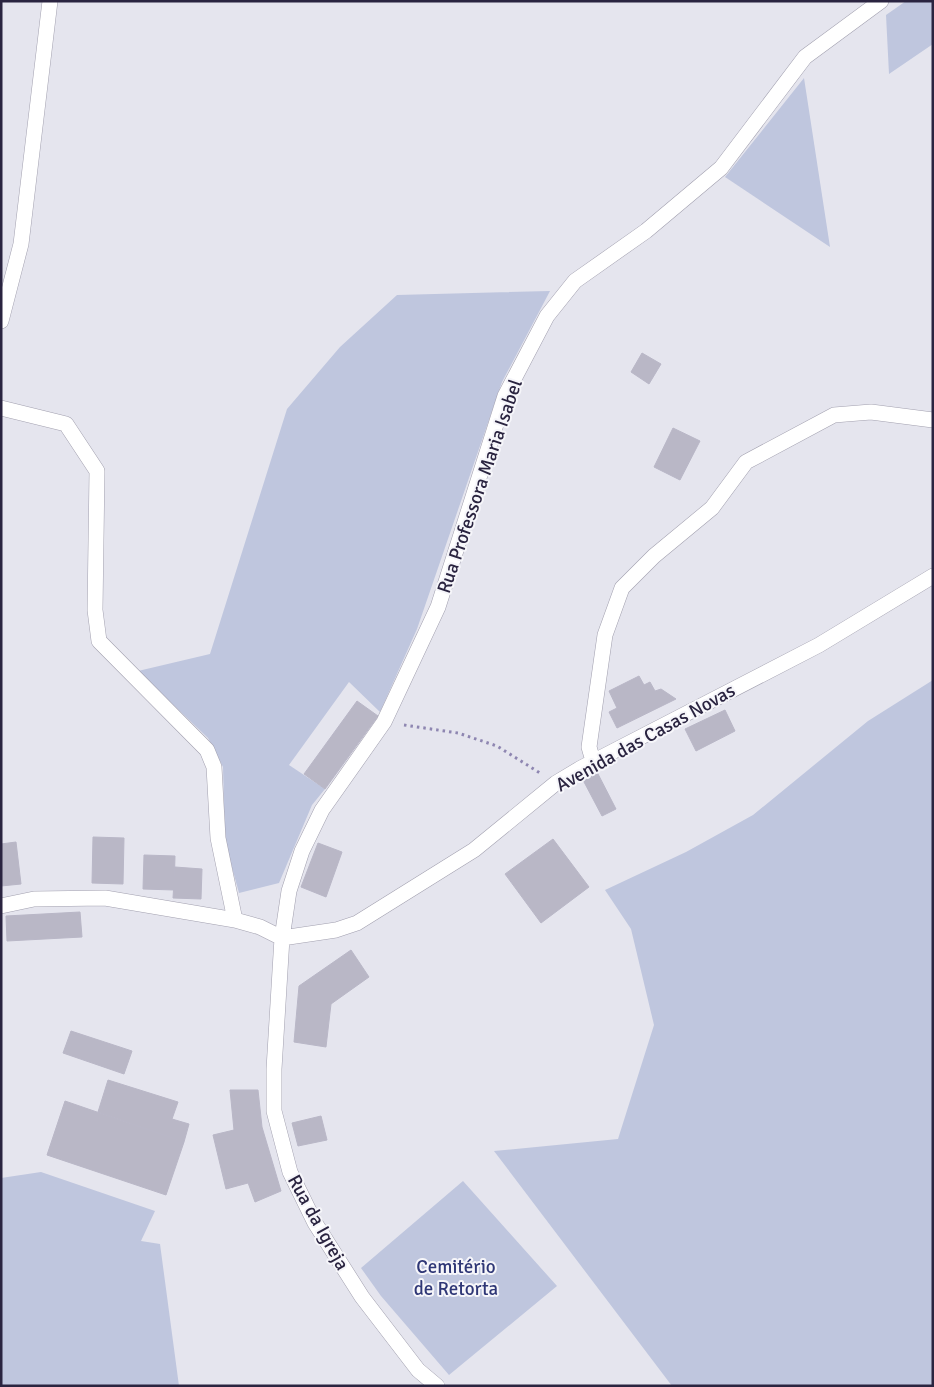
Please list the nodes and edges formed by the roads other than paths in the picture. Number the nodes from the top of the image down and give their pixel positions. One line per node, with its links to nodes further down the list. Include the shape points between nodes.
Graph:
1 (50, 1): 3 (street, via 21,244)
2 (881, 1): 10 (street, Rua Professora Maria Isabel, via 805,57 721,168 646,231 575,281 547,316 505,396 438,607 384,722 322,810 302,851 289,891)
3 (1, 321)
4 (1, 408): 9 (street, via 66,424 97,471 95,610 99,641 208,750 214,767 218,838)
5 (933, 420): 7 (street, via 871,412 834,415 746,462 712,508 654,556 622,588 605,635 589,747)
6 (933, 576): 7 (street, Avenida das Casas Novas, via 819,645)
7 (593, 761): 10 (street, Avenida das Casas Novas, via 556,783 474,850 364,919 336,930)
8 (1, 906): 9 (street, via 34,899 105,898)
9 (235, 920): 10 (street)
10 (282, 938): 11 (street, Rua da Igreja, via 274,1111 290,1172 315,1223 362,1297 418,1370)
11 (437, 1386)

